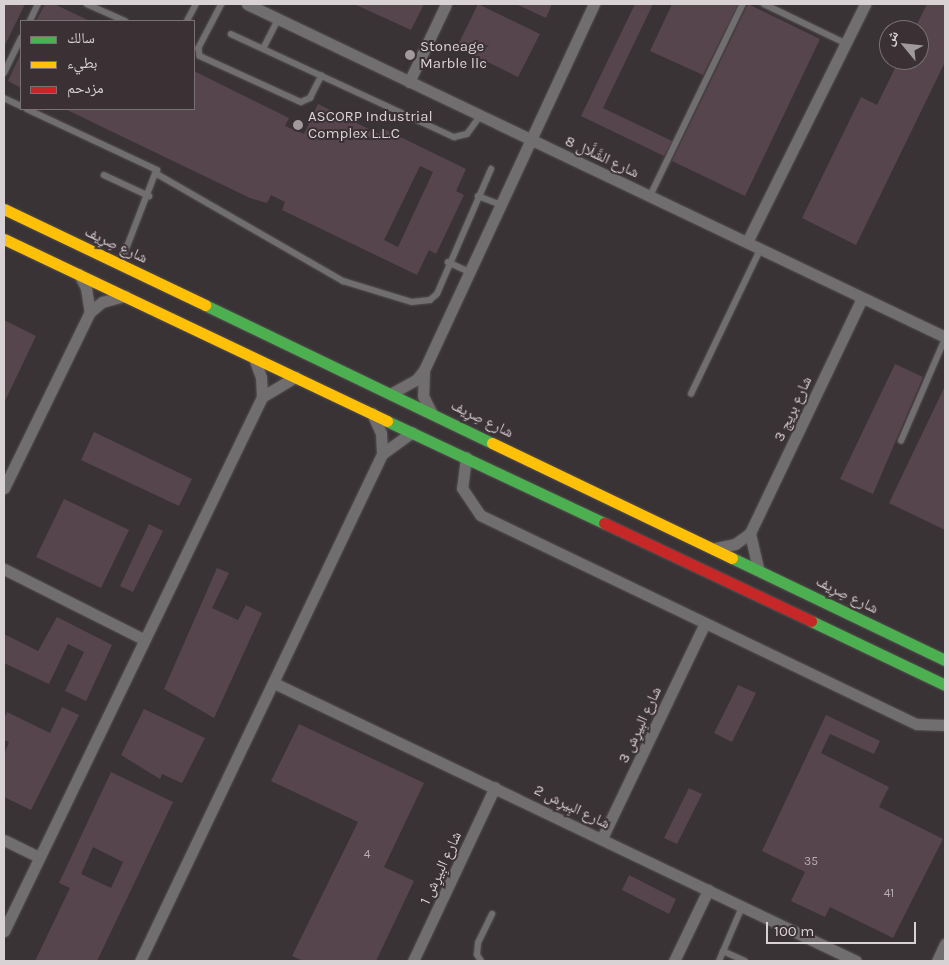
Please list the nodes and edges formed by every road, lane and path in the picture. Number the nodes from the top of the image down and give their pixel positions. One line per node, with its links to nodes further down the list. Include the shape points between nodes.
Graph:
1 (38, 4): 12 (lane)
2 (87, 4): 13 (lane)
3 (196, 4): 14 (lane)
4 (222, 4): 20 (lane, via 199,48 200,56 301,102 310,98)
5 (247, 4): 11 (street, شارع الشَّلَّال 8)
6 (446, 4): 21 (street)
7 (594, 4): 26 (street)
8 (743, 4): 32 (lane)
9 (764, 4): 17 (lane)
10 (865, 4): 17 (street)
11 (278, 19): 18 (lane); 21 (street, شارع الشَّلَّال 8)
12 (30, 20)
13 (123, 20)
14 (188, 20)
15 (231, 34): 18 (lane)
16 (20, 40): 19 (lane)
17 (846, 43): 36 (street)
18 (263, 49): 20 (lane)
19 (4, 73)
20 (321, 76): 25 (lane, via 454,137 467,134)
21 (409, 82): 25 (street, شارع الشَّلَّال 8)
22 (4, 98): 23 (lane)
23 (20, 106)
24 (28, 110): 28 (lane, via 152,165)
25 (480, 116): 26 (street, شارع الشَّلَّال 8)
26 (530, 139): 32 (street, شارع الشَّلَّال 8); 33 (street)
27 (491, 169): 31 (lane)
28 (157, 174): 30 (lane); 38 (lane, via 330,274 385,297 412,302 430,300 440,290)
29 (104, 175): 30 (lane)
30 (149, 196): 39 (lane)
31 (478, 196): 33 (lane); 38 (lane)
32 (650, 196): 36 (street, شارع الشَّلَّال 8)
33 (499, 204): 40 (street)
34 (4, 208): 39 (main road, شارع صِرِيف)
35 (4, 239): 41 (main road)
36 (748, 242): 37 (street, شارع الشَّلَّال 8)
37 (761, 248): 43 (street, شارع الشَّلَّال 8); 50 (lane)
38 (448, 262): 40 (lane)
39 (121, 264): 49 (main road, شارع صِرِيف)
40 (467, 271): 47 (street)
41 (79, 274): 42 (main road); 44 (street, via 89,296)
42 (125, 296): 44 (street, via 102,302); 46 (main road)
43 (862, 298): 45 (street, شارع الشَّلَّال 8); 59 (street, شارع بريج 3)
44 (90, 312): 58 (street)
45 (945, 338): 55 (lane)
46 (254, 358): 48 (main road); 51 (street, via 261,377)
47 (424, 370): 49 (street, via 417,379); 52 (street, via 423,396)
48 (295, 378): 51 (street); 53 (main road)
49 (392, 393): 52 (main road, شارع صِرِيف)
50 (691, 394)
51 (262, 397): 64 (street)
52 (431, 412): 60 (main road, شارع صِرِيف)
53 (372, 413): 54 (main road); 56 (street, via 381,433)
54 (412, 432): 56 (street); 57 (main road)
55 (901, 441)
56 (382, 454): 66 (street)
57 (466, 457): 63 (street, via 462,488 480,515); 67 (main road)
58 (4, 488)
59 (750, 533): 60 (street, via 735,544); 61 (street, via 750,548)
60 (716, 548): 61 (main road, شارع صِرِيف)
61 (758, 568): 65 (main road, شارع صِرِيف)
62 (4, 569): 64 (street)
63 (704, 625): 68 (street, via 917,724); 70 (street, شارع البِيرِش 3)
64 (143, 639): 72 (street)
65 (945, 660)
66 (274, 683): 69 (street, شارع البِيرِش 2); 79 (street)
67 (945, 685)
68 (945, 725)
69 (495, 787): 70 (street, شارع البِيرِش 2); 80 (street, شارع البِيرِش 1)
70 (602, 838): 73 (street, شارع البِيرِش 2)
71 (4, 840): 72 (street)
72 (39, 857): 76 (street)
73 (708, 890): 74 (street, شارع البِيرِش 2); 82 (street)
74 (742, 907): 78 (lane); 85 (street, شارع البِيرِش 2)
75 (492, 914): 81 (lane, via 478,943 476,955)
76 (4, 931)
77 (945, 944): 86 (street)
78 (723, 950): 83 (lane); 84 (lane)
79 (140, 961)
80 (413, 961)
81 (481, 961)
82 (674, 961)
83 (719, 961)
84 (745, 961)
85 (856, 961)
86 (937, 961)

